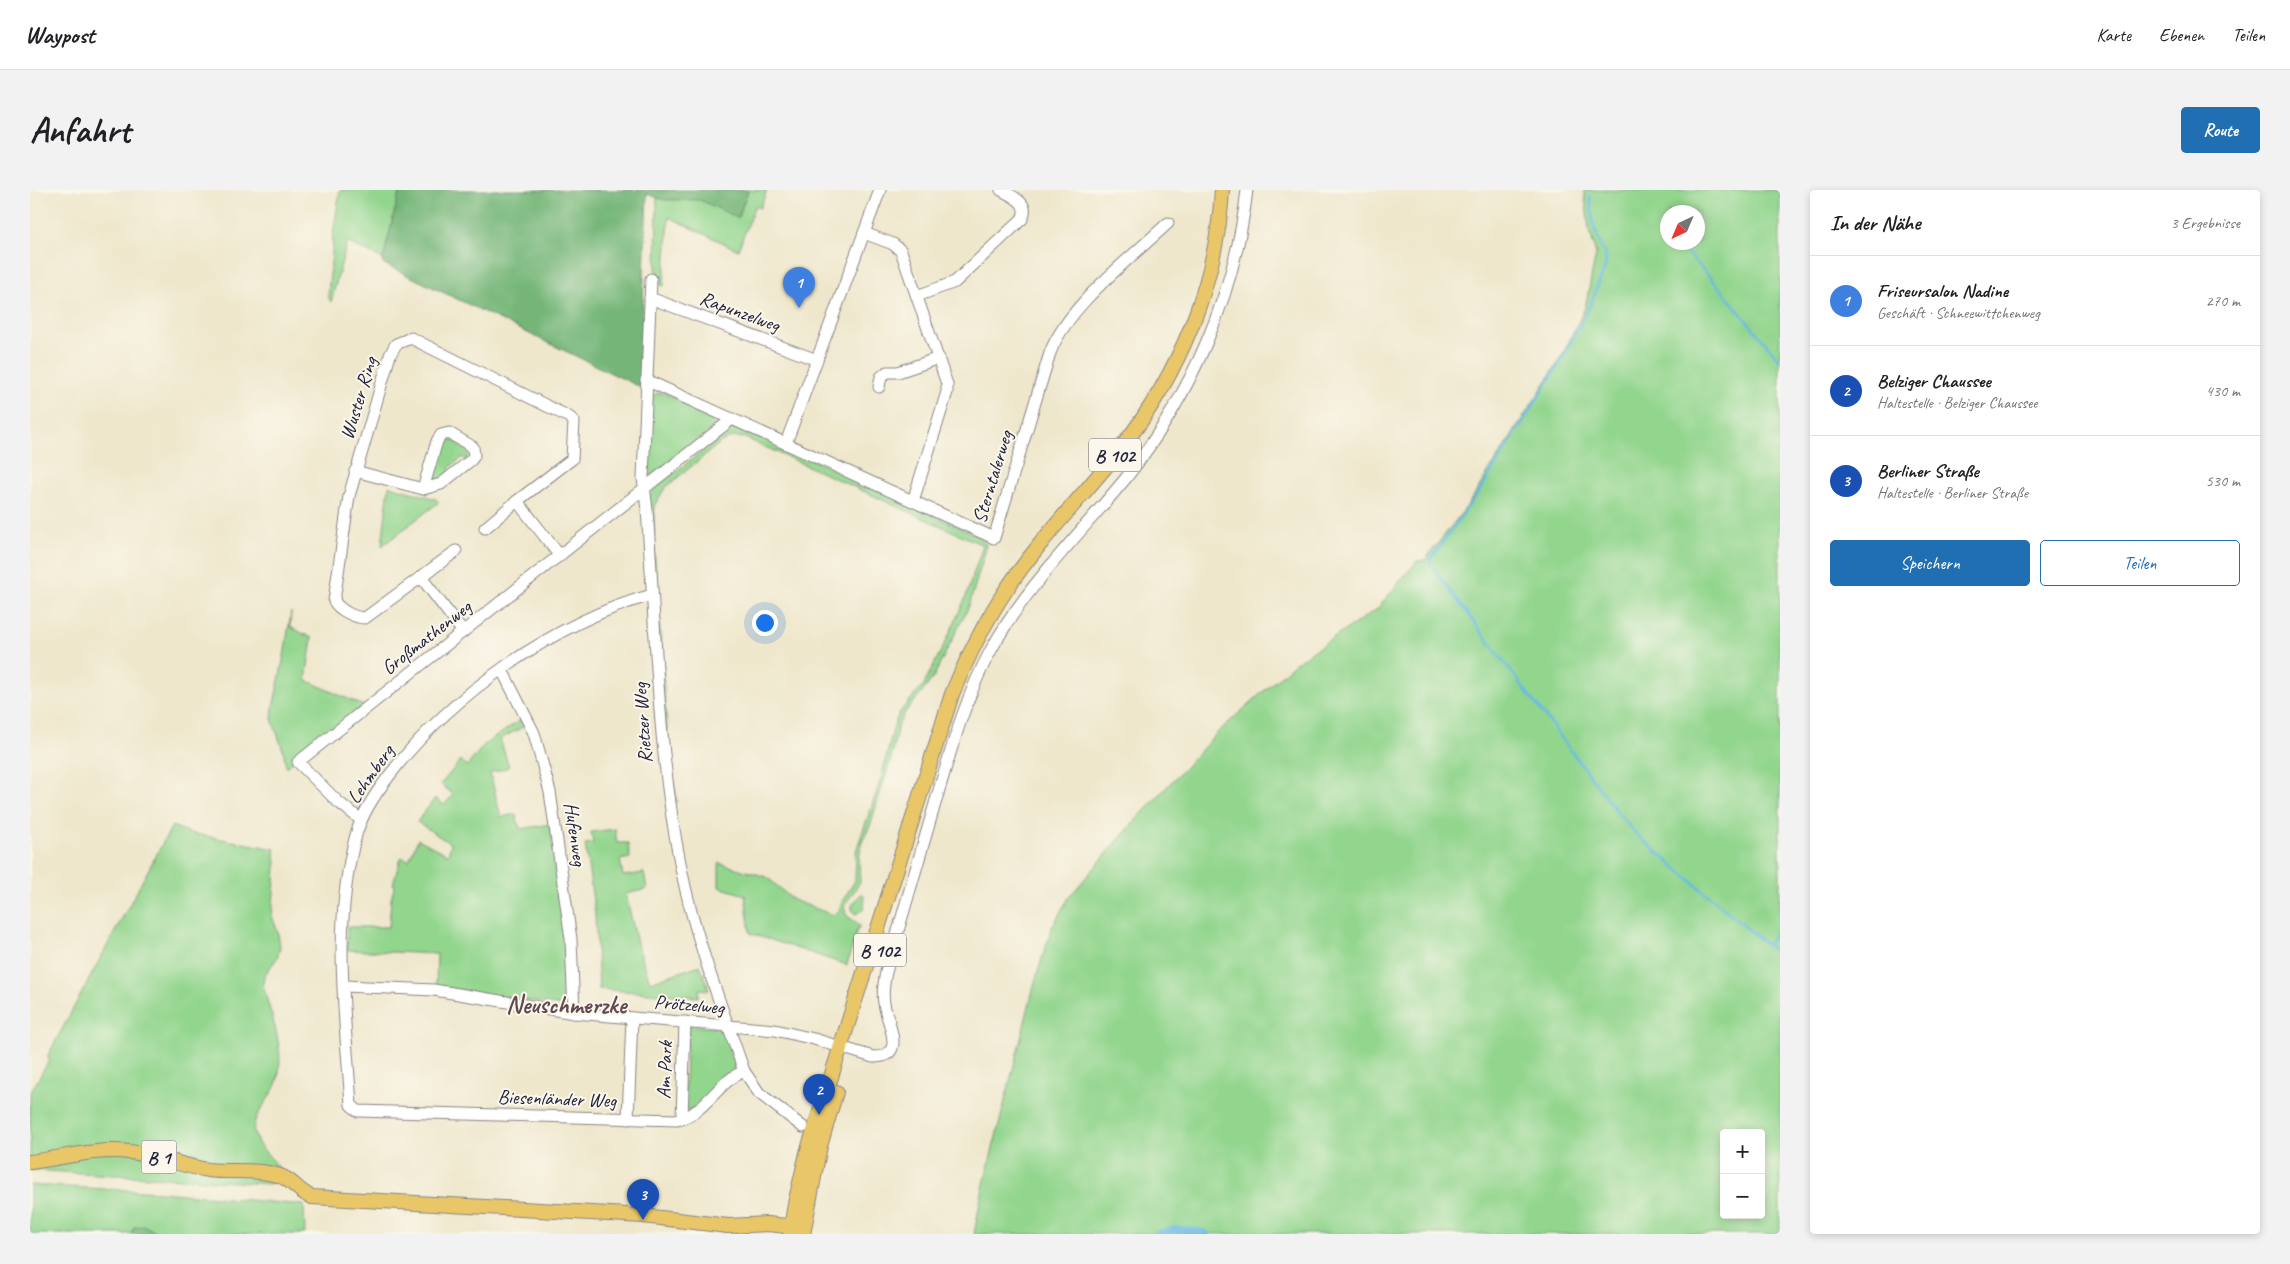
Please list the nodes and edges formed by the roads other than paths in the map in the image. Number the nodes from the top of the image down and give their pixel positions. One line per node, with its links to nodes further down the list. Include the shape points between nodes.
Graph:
1 (880, 190): 6 (street)
2 (1001, 190): 8 (street, via 1023,204 1022,219 955,282)
3 (1222, 190): 34 (main road, B 102, via 1204,289 1186,340 1164,385 1122,447 1006,589 975,642 952,694)
4 (1247, 190): 34 (street, Prötzelweg, via 1219,309 1182,395 1140,460 1022,601 981,671 952,746 886,972 884,1003 893,1045 890,1051 879,1057)
5 (1168, 223): 20 (street, Sterntalerweg, via 1078,307 1057,336 994,538)
6 (864, 233): 8 (street, via 899,248); 11 (street)
7 (651, 279): 9 (street, Rietzer Weg)
8 (917, 296): 10 (street)
9 (650, 298): 11 (street, Rapunzelweg); 12 (street, Rietzer Weg)
10 (938, 358): 13 (street, via 898,372 887,372 881,377); 20 (street, via 947,392)
11 (817, 360): 15 (street)
12 (646, 380): 14 (street, Sterntalerweg); 18 (street, Rietzer Weg)
13 (878, 387)
14 (732, 419): 15 (street, Sterntalerweg); 18 (street)
15 (786, 443): 20 (street, Sterntalerweg)
16 (355, 471): 17 (street); 19 (street, Wuster Ring, via 390,355 396,344 411,338 574,421 572,458); 24 (street, Wuster Ring, via 346,507 335,604 365,618)
17 (423, 489): 17 (street, via 441,435 449,433 474,447 471,460 441,484)
18 (644, 489): 23 (street, Großmathenweg); 25 (street, Rietzer Weg)
19 (518, 501): 21 (street, Wuster Ring); 23 (street)
20 (913, 501)
21 (485, 528)
22 (456, 551): 24 (street, Wuster Ring)
23 (560, 556): 26 (street, Großmathenweg)
24 (421, 577): 26 (street)
25 (652, 595): 27 (street, Lehmberg, via 582,621); 33 (street, Rietzer Weg, via 664,764 678,854 693,920)
26 (463, 632): 28 (street, Großmathenweg, via 298,762)
27 (502, 670): 28 (street, Lehmberg, via 454,706 420,739 387,779); 30 (street, Hufenweg, via 534,733 550,792 571,933)
28 (361, 820): 29 (street, Lehmberg, via 345,892)
29 (344, 986): 30 (street, Prötzelweg, via 451,992); 36 (street, Lehmberg)
30 (574, 1013): 31 (street, Prötzelweg)
31 (632, 1018): 32 (street, Prötzelweg); 37 (street)
32 (685, 1022): 33 (street, Prötzelweg); 38 (street, Am Park)
33 (728, 1027): 34 (street, Prötzelweg, via 788,1033); 35 (street, Rietzer Weg)
34 (845, 1048): 42 (main road, B 102)
35 (744, 1071): 38 (street, via 724,1082 694,1114); 39 (street, Rietzer Weg, via 759,1093)
36 (353, 1108): 37 (street, Biesenländer Weg)
37 (628, 1119): 38 (street, Biesenländer Weg)
38 (682, 1119)
39 (803, 1127)
40 (30, 1162): 41 (main road, B 1, via 129,1152 201,1168 275,1174 312,1196 644,1216)
41 (728, 1226): 42 (main road, B 1); 43 (main road, B 1)
42 (797, 1230)
43 (751, 1234)

